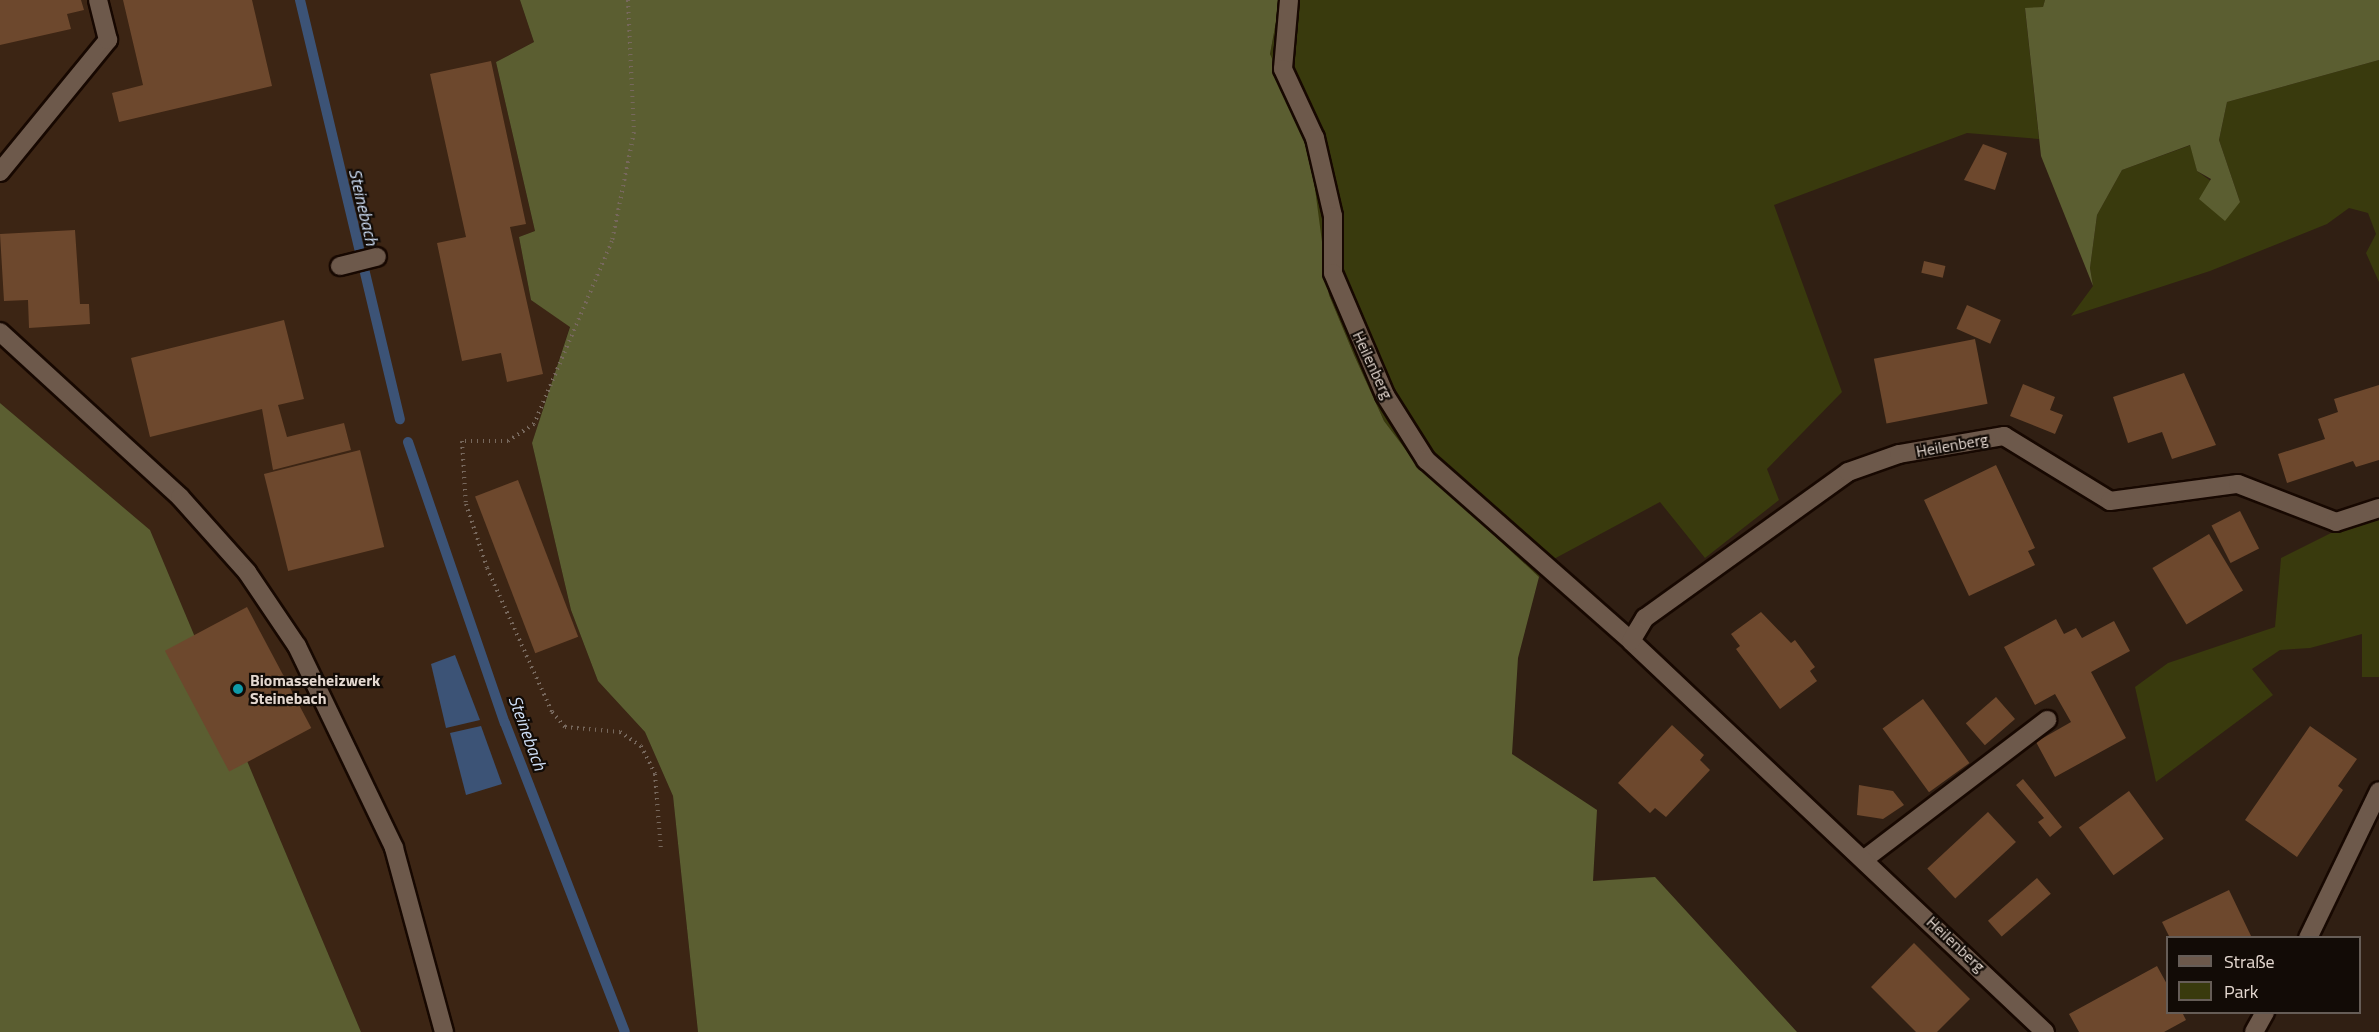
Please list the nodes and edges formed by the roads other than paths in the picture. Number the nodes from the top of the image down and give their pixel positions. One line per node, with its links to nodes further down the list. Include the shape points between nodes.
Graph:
1 (98, 0): 3 (street, via 108,40)
2 (1289, 0): 8 (street, Heilenberg, via 1282,69 1315,138 1333,216 1333,273 1385,395 1426,460)
3 (0, 172)
4 (377, 257): 5 (street)
5 (340, 266)
6 (0, 332): 14 (street, via 180,497 248,572 297,646 394,848)
7 (2379, 508): 8 (street, Heilenberg, via 2336,522 2238,484 2110,501 2004,436 1899,454 1848,471 1645,618)
8 (1631, 641): 11 (street, Heilenberg)
9 (2047, 720): 11 (street)
10 (2379, 791): 12 (street)
11 (1866, 858): 15 (street, Heilenberg)
12 (2309, 936)
13 (2264, 1014): 16 (street)
14 (444, 1032)
15 (2045, 1032)
16 (2254, 1032)

